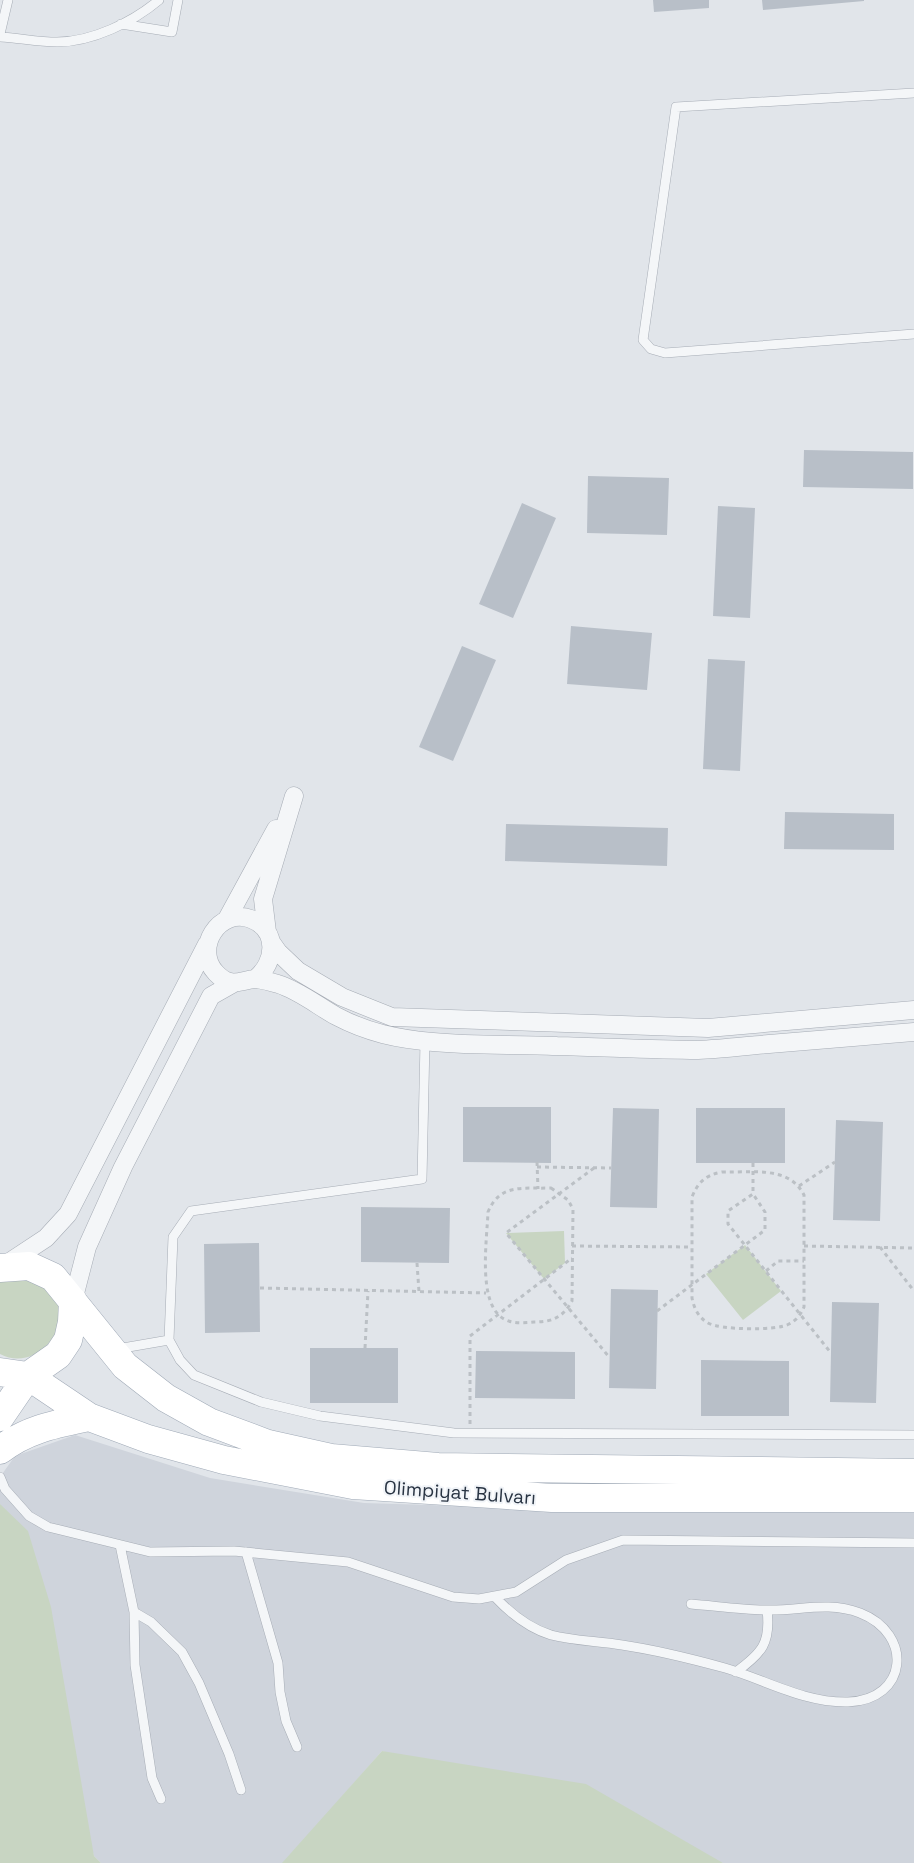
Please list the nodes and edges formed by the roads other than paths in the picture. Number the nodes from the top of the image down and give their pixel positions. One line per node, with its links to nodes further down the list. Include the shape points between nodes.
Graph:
1 (8, 0): 5 (lane)
2 (159, 0): 4 (lane)
3 (178, 0): 4 (lane, via 172,32)
4 (121, 24): 5 (lane, via 87,37 59,42)
5 (0, 35)
6 (914, 92): 7 (lane, via 676,107 643,340 651,349 666,354)
7 (914, 334)
8 (227, 920): 9 (street, via 238,917 250,919 260,924); 9 (street, via 294,796 262,899); 10 (street, via 217,926)
9 (269, 937): 11 (street, via 270,963); 13 (street, via 278,952 298,971 342,997 392,1017 708,1028)
10 (207, 944): 12 (street, via 210,965 225,980); 16 (street, via 68,1214 46,1238)
11 (255, 979): 12 (street); 15 (street, via 281,985 340,1018 388,1037)
12 (234, 983): 17 (street, via 211,996 123,1167 87,1247)
13 (914, 1010)
14 (914, 1032): 15 (street, via 699,1050)
15 (425, 1041): 18 (lane, via 422,1179 191,1211 173,1236)
16 (0, 1268): 17 (main road, Olimpiyat Bulvarı, via 29,1266 42,1270 53,1277)
17 (73, 1301): 19 (main road, Olimpiyat Bulvarı); 21 (main road, via 68,1340 58,1356)
18 (169, 1340): 19 (lane); 24 (lane, via 180,1360 194,1375 261,1402 320,1416 470,1432)
19 (112, 1350): 26 (main road, Olimpiyat Bulvarı, via 125,1366 166,1398 209,1422 268,1444 331,1458 438,1467)
20 (0, 1372): 21 (main road)
21 (28, 1376): 22 (main road); 23 (main road, Olimpiyat Bulvarı)
22 (0, 1417)
23 (89, 1418): 25 (main road, via 44,1426 12,1440); 28 (main road, Olimpiyat Bulvarı, via 148,1439 224,1460 353,1485 552,1498)
24 (914, 1435)
25 (0, 1450)
26 (914, 1473)
27 (0, 1477): 30 (lane, via 5,1488 29,1516 48,1527)
28 (914, 1498)
29 (914, 1543): 32 (lane, via 623,1540 566,1560 516,1592)
30 (120, 1545): 31 (lane, via 150,1552); 35 (lane)
31 (246, 1552): 32 (lane, via 348,1562 453,1598); 37 (lane, via 278,1663 286,1720)
32 (495, 1597): 36 (lane, via 514,1616 550,1635 622,1645)
33 (691, 1604): 34 (lane)
34 (767, 1610): 36 (lane, via 769,1628 763,1648); 36 (lane, via 827,1606 861,1614 883,1628 893,1639 899,1662 895,1675 873,1696 849,1702 808,1698)
35 (134, 1612): 38 (lane, via 151,1622 182,1652 200,1683); 39 (lane, via 135,1665 152,1778)
36 (736, 1672)
37 (297, 1747)
38 (241, 1790)
39 (161, 1799)

